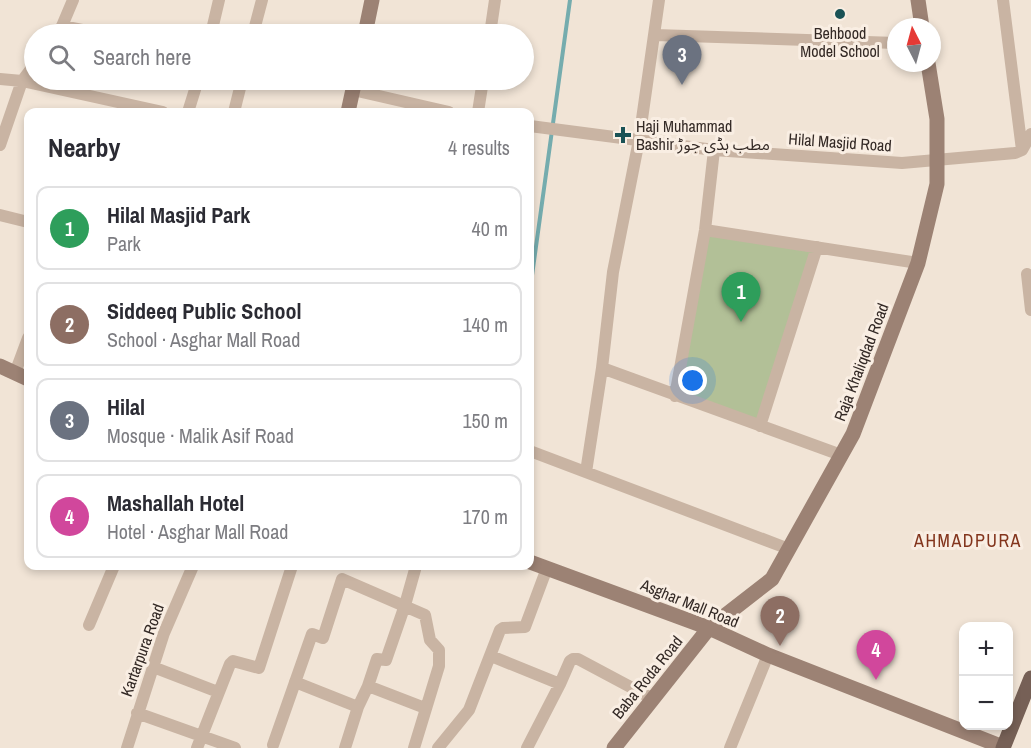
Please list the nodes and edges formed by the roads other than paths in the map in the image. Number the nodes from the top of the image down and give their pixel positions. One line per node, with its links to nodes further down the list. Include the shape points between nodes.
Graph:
1 (73, 0): 10 (street)
2 (219, 0): 11 (street)
3 (262, 0): 12 (street)
4 (372, 0): 13 (street)
5 (495, 0): 14 (street)
6 (658, 0): 15 (street)
7 (918, 0): 9 (street)
8 (1003, 0): 38 (street)
9 (921, 18)
10 (62, 24)
11 (213, 24)
12 (256, 24)
13 (367, 24)
14 (491, 24)
15 (655, 35): 16 (street); 35 (street)
16 (887, 44)
17 (929, 72): 39 (street, Raja Khaliqdad Road, via 937,119)
18 (24, 78): 20 (street)
19 (0, 80): 20 (street)
20 (22, 81): 36 (street)
21 (54, 90): 27 (street)
22 (195, 90): 28 (street)
23 (240, 90): 29 (street)
24 (353, 90): 30 (street)
25 (371, 90): 31 (street)
26 (481, 90): 32 (street)
27 (115, 107)
28 (189, 108)
29 (235, 108)
30 (349, 108)
31 (434, 108)
32 (479, 108)
33 (534, 127): 35 (street, Hilal Masjid Road)
34 (1031, 134): 38 (street)
35 (639, 140): 37 (street, Hilal Masjid Road); 48 (street, via 613,272)
36 (0, 145)
37 (714, 150): 39 (street, Hilal Masjid Road, via 902,163); 42 (street)
38 (1022, 150): 39 (street, Hilal Masjid Road)
39 (938, 161): 44 (street, Raja Khaliqdad Road, via 937,183)
40 (0, 215): 41 (street)
41 (24, 221)
42 (705, 230): 43 (street); 50 (street)
43 (817, 248): 44 (street); 51 (street)
44 (918, 263): 53 (street, Raja Khaliqdad Road, via 853,434)
45 (1027, 274): 46 (street)
46 (1031, 310)
47 (0, 366): 49 (street)
48 (602, 368): 50 (street); 54 (street)
49 (22, 376)
50 (675, 396): 51 (street)
51 (760, 426): 53 (street)
52 (534, 452): 54 (street)
53 (841, 455): 55 (street, Raja Khaliqdad Road)
54 (586, 472): 55 (street)
55 (789, 549): 64 (street, Raja Khaliqdad Road, via 772,579)
56 (534, 563): 57 (street, Asghar Mall Road)
57 (547, 568): 64 (street, Asghar Mall Road); 66 (street, via 525,627 500,630)
58 (112, 570): 63 (street)
59 (191, 570): 67 (street, Kartarpura Road)
60 (291, 570): 72 (street, via 259,668 233,661)
61 (415, 570): 62 (street)
62 (405, 605): 69 (street, via 342,579 323,638 312,634); 71 (street, via 386,660 377,659); 75 (street, via 425,615 430,640 439,650 439,666)
63 (89, 625)
64 (709, 628): 65 (street, Asghar Mall Road); 73 (street, Baba Roda Road)
65 (768, 655): 87 (street); 88 (street, Asghar Mall Road)
66 (492, 656): 70 (street); 84 (street, via 469,710)
67 (153, 667): 72 (street); 76 (street, Kartarpura Road)
68 (1031, 678): 88 (main road)
69 (295, 682): 74 (street); 78 (street)
70 (560, 684): 73 (street, via 573,658); 85 (street)
71 (368, 686): 74 (street); 75 (street)
72 (218, 692): 77 (street)
73 (653, 699): 86 (street, Baba Roda Road)
74 (358, 707): 82 (street)
75 (425, 708): 83 (street)
76 (137, 713): 77 (street); 79 (street, Kartarpura Road)
77 (201, 736): 80 (street); 81 (street)
78 (275, 747)
79 (127, 748)
80 (196, 748)
81 (235, 748)
82 (345, 748)
83 (414, 748)
84 (438, 748)
85 (527, 748)
86 (614, 748)
87 (730, 748)
88 (1003, 748)

